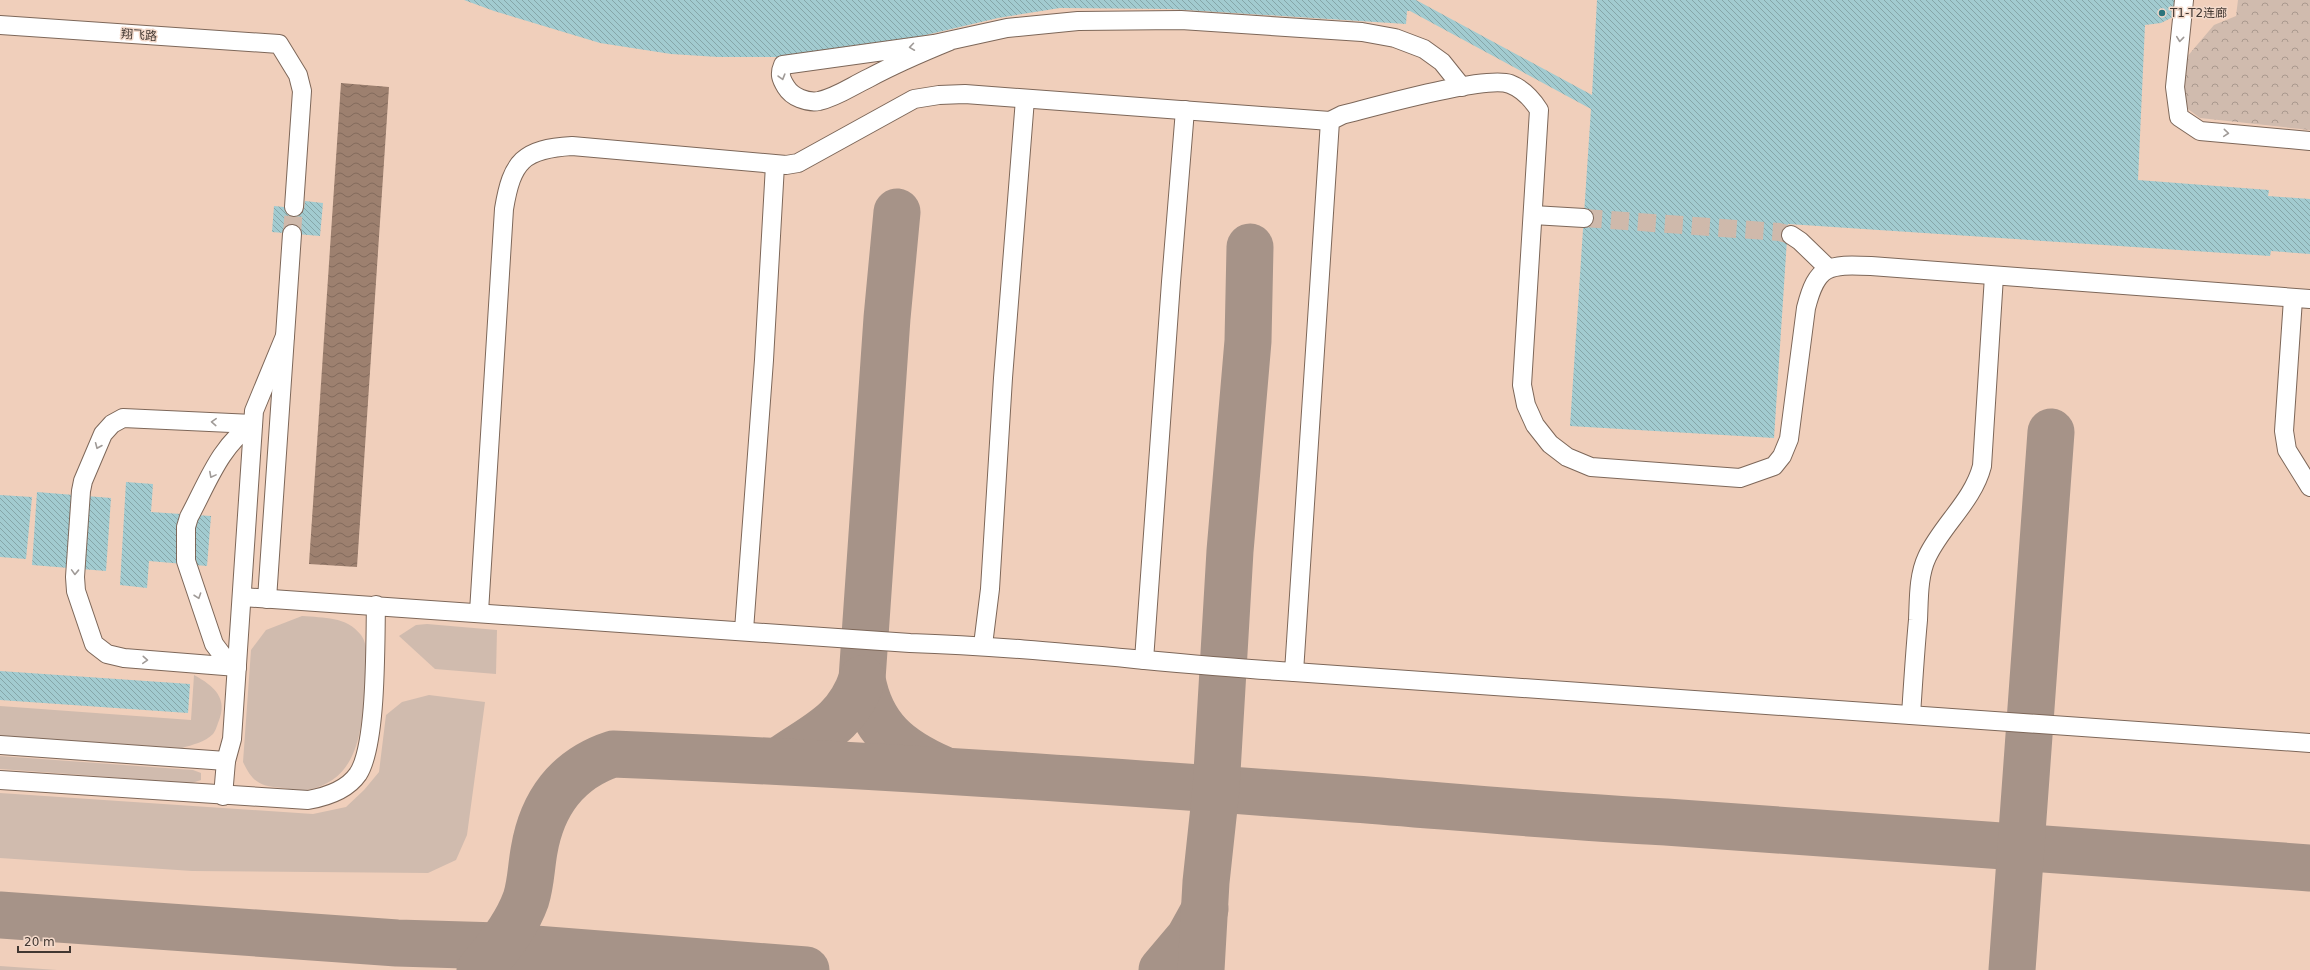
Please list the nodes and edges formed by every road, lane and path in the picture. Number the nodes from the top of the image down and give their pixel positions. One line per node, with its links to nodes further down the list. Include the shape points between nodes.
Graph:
1 (2184, 0): 8 (street, one-way to 8, via 2175,87 2179,117 2200,131)
2 (0, 25): 10 (street, 翔飞路, via 278,44 298,75 302,91)
3 (950, 41): 3 (street, one-way to 3, via 783,65 781,79 789,91 801,99 817,101 838,95 869,77); 4 (street, via 1007,28 1078,21 1181,20 1362,32 1395,38 1424,50 1442,62)
4 (1462, 87): 7 (street, via 1342,115); 11 (street, via 1483,82 1509,84 1530,96 1539,110)
5 (1025, 99): 6 (street); 9 (street, via 965,94 914,99 798,163); 26 (street, via 990,589)
6 (1185, 110): 7 (street); 27 (street)
7 (1330, 121): 29 (street)
8 (2310, 141)
9 (775, 165): 24 (street, via 572,146 549,147 531,153 518,164 511,179 504,209); 25 (street)
10 (294, 207)
11 (1533, 215): 12 (street); 15 (street, via 1522,385 1526,405 1535,425 1550,444 1567,457 1591,467 1740,478 1774,466 1782,456 1789,439 1807,302 1816,278)
12 (1584, 218)
13 (292, 234): 18 (street)
14 (1791, 236): 15 (street, via 1800,241)
15 (1828, 268): 16 (street, via 1848,265)
16 (1994, 276): 17 (street); 30 (street, via 1982,466 1979,478 1969,495 1941,533 1927,558 1920,583)
17 (2302, 299): 20 (street, via 2284,431 2287,450)
18 (286, 336): 19 (street, via 254,411); 22 (street)
19 (253, 424): 21 (street); 28 (street, one-way to 28, via 239,433 228,445 186,527 186,561 214,644 223,656); 28 (street, one-way to 28, via 123,418 112,424 103,434 83,481 79,514 76,592 94,644 107,654 124,658)
20 (2310, 487)
21 (242, 597): 22 (street); 28 (street)
22 (267, 599): 23 (street)
23 (376, 605): 24 (street); 35 (street, via 370,736 366,759 357,775 344,787 326,797 308,800)
24 (479, 612): 25 (street)
25 (744, 630): 26 (street, via 910,643)
26 (983, 645): 27 (street)
27 (1144, 660): 29 (street)
28 (237, 667): 33 (street, via 232,739)
29 (1294, 672): 30 (street)
30 (1911, 715): 31 (street)
31 (2310, 743)
32 (0, 745): 33 (street)
33 (226, 761): 35 (street)
34 (0, 780): 35 (street)
35 (223, 796)

